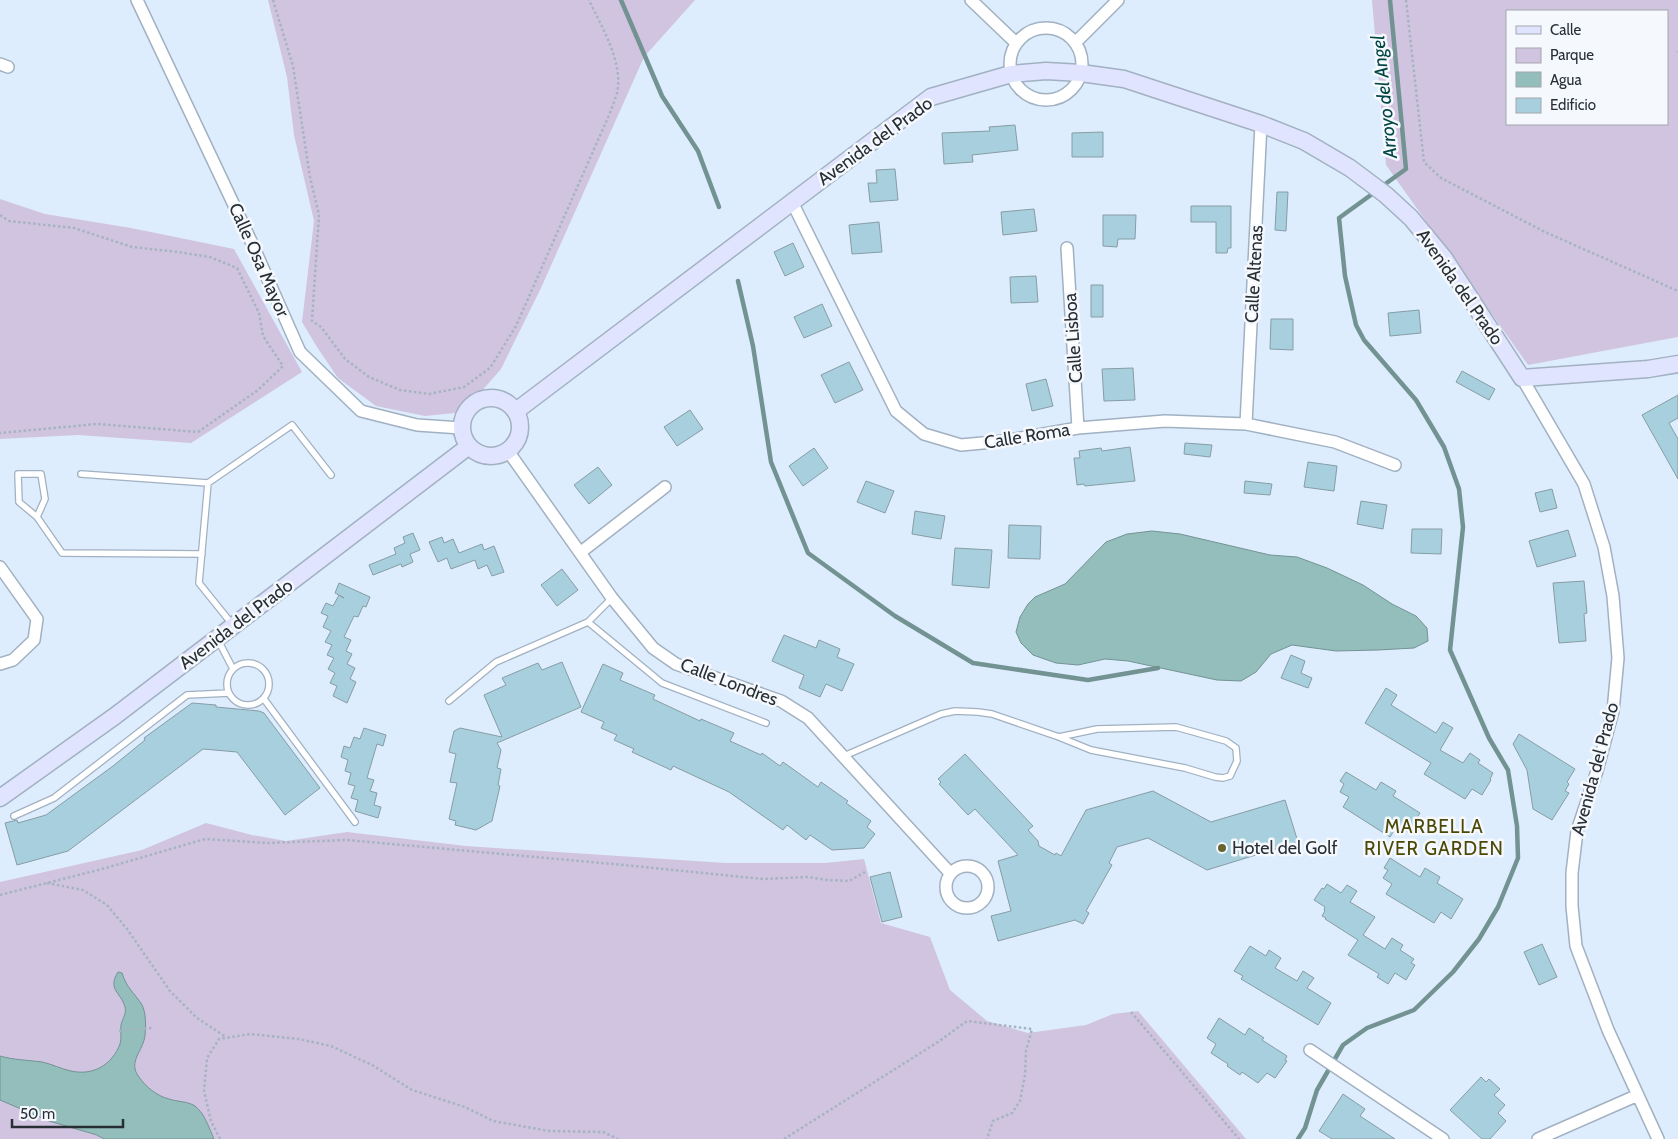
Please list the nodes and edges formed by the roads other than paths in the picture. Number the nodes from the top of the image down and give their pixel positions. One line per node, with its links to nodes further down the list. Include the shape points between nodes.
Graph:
1 (137, 0): 15 (street, Calle Osa Mayor, via 300,352 361,411 417,425)
2 (971, 0): 4 (street)
3 (1118, 0): 5 (street)
4 (1016, 43): 5 (street, via 1024,35 1045,28 1067,35); 7 (street, via 1010,63)
5 (1075, 43): 6 (street, via 1080,52)
6 (1081, 72): 7 (street, Avenida del Prado); 7 (street, via 1068,92 1047,100 1024,93); 8 (street, Avenida del Prado, via 1124,80)
7 (1011, 74): 9 (street, Avenida del Prado, via 932,97)
8 (1262, 124): 12 (street, Avenida del Prado, via 1304,141 1350,168 1411,218 1444,258); 14 (street, Calle Altenas)
9 (792, 202): 13 (street, Avenida del Prado); 16 (street, Calle Roma, via 896,411 924,434 961,445)
10 (1067, 248): 16 (street, Calle Lisboa)
11 (1678, 364): 12 (street)
12 (1522, 378): 45 (street, Avenida del Prado, via 1584,484 1604,547 1613,596 1618,658 1613,711 1577,831 1572,906 1576,946 1608,1030)
13 (516, 411): 15 (street, via 507,402 495,398 482,399 471,405 464,416); 18 (street, via 520,432 518,440)
14 (1246, 424): 16 (street, Calle Roma, via 1165,421); 19 (street, Calle Roma, via 1334,442)
15 (462, 428): 17 (street)
16 (1078, 428)
17 (469, 446): 18 (street, via 480,455 495,456); 30 (street, Avenida del Prado)
18 (508, 451): 25 (street, Calle Londres)
19 (1395, 466)
20 (81, 474): 22 (lane)
21 (331, 475): 22 (lane, via 292,425)
22 (208, 483): 26 (lane)
23 (665, 488): 25 (street)
24 (37, 517): 24 (lane, via 45,499 41,474 18,474 19,502); 26 (lane, via 62,553)
25 (581, 552): 28 (street, Calle Londres)
26 (202, 554): 30 (lane, via 200,583)
27 (0, 567): 32 (street, via 37,619 34,640 13,660)
28 (612, 598): 29 (lane); 39 (street, Calle Londres, via 653,648 676,664 781,701 808,718)
29 (588, 622): 36 (lane, via 496,662); 37 (lane, via 662,684)
30 (233, 626): 31 (street, Avenida del Prado)
31 (217, 638): 33 (lane); 40 (street, Avenida del Prado)
32 (0, 664)
33 (233, 669): 34 (lane, via 227,684); 35 (lane, via 245,663 258,665 267,674 269,687)
34 (229, 693): 35 (lane, via 235,701 245,705); 41 (lane, via 188,695 54,798)
35 (264, 699): 42 (lane)
36 (449, 700)
37 (766, 723)
38 (1059, 737): 38 (lane, via 1097,729 1176,727 1226,741 1236,748 1237,761 1230,776 1223,778 1091,750); 39 (lane, via 992,714 955,711 926,720)
39 (844, 756): 43 (street, Calle Londres)
40 (0, 798)
41 (14, 816)
42 (355, 822)
43 (950, 873)
44 (1310, 1050): 46 (street)
45 (1638, 1095): 47 (street); 48 (street, Avenida del Prado)
46 (1444, 1139)
47 (1538, 1139)
48 (1658, 1139)

